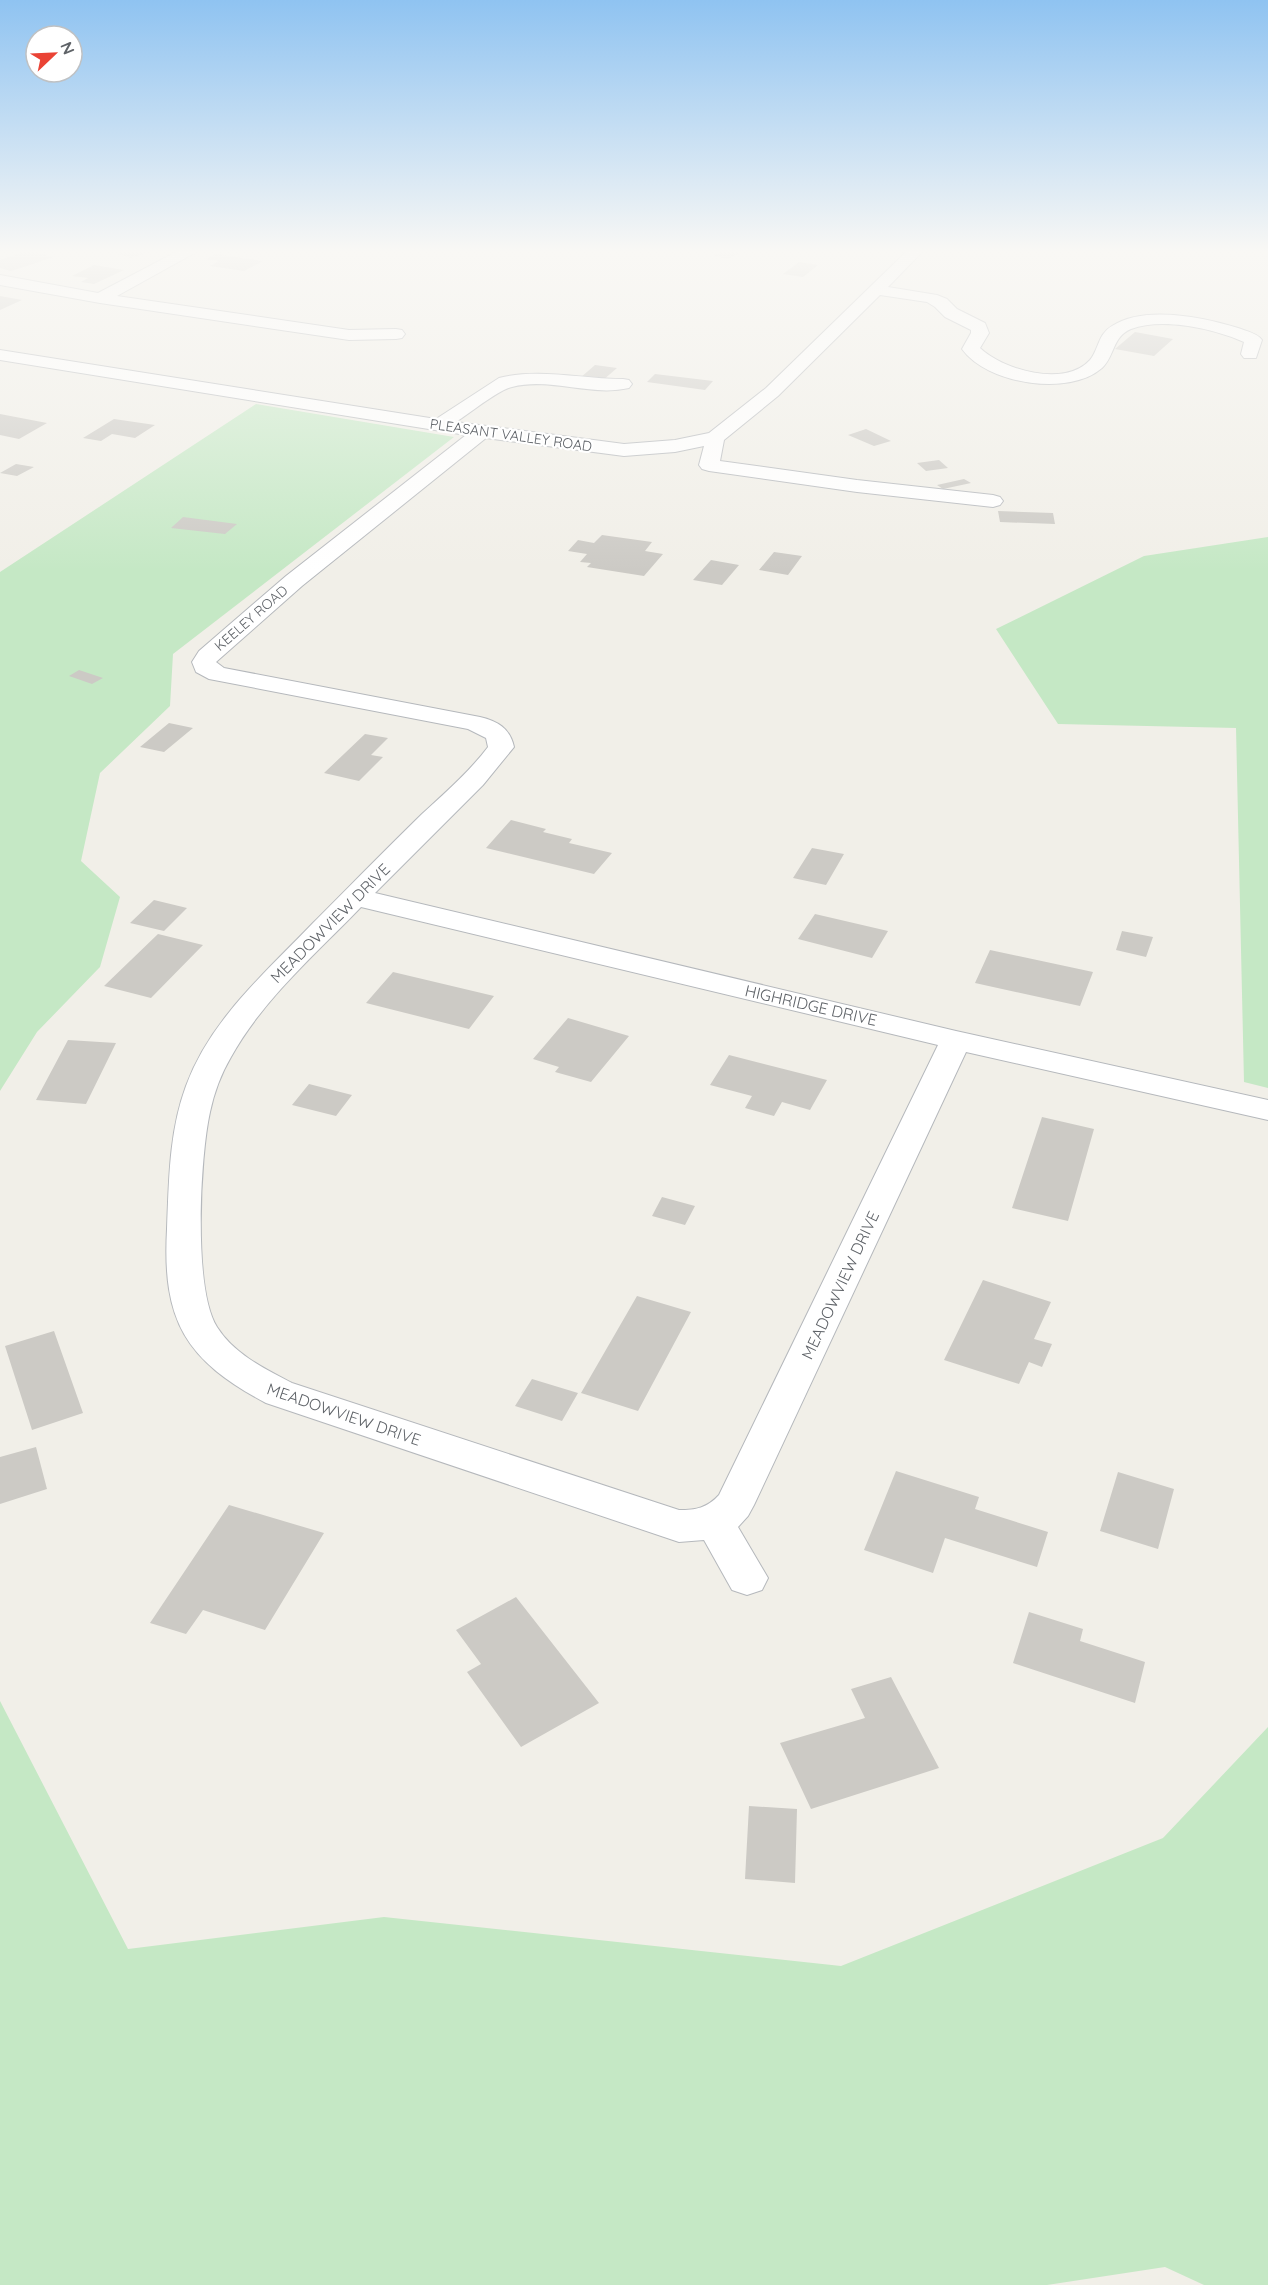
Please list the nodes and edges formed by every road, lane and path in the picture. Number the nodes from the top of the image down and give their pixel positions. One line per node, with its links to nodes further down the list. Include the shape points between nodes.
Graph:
1 (17, 358): 6 (street, PLEASANT VALLEY ROAD)
2 (807, 358): 8 (street, PLEASANT VALLEY ROAD)
3 (978, 358): 4 (street, via 1016,375 1043,378 1085,372)
4 (1099, 358)
5 (623, 384): 6 (street, via 531,379 505,382)
6 (439, 425): 7 (street, PLEASANT VALLEY ROAD)
7 (482, 432): 9 (street, PLEASANT VALLEY ROAD, via 624,450); 12 (street, KEELEY ROAD, via 294,581 207,656 204,667 217,674 454,718)
8 (715, 438): 9 (street, PLEASANT VALLEY ROAD); 10 (street)
9 (645, 449): 10 (street, via 670,458)
10 (709, 464): 11 (street)
11 (993, 501)
12 (495, 732): 13 (street, MEADOWVIEW DRIVE, via 501,747 495,756)
13 (355, 897): 14 (street, HIGHRIDGE DRIVE); 16 (street, MEADOWVIEW DRIVE, via 258,996 217,1050 205,1077 188,1144 183,1264 185,1292 203,1336 246,1378 279,1394 679,1526)
14 (956, 1040): 15 (street, HIGHRIDGE DRIVE); 16 (street, MEADOWVIEW DRIVE, via 734,1505 727,1515)
15 (1268, 1110)
16 (714, 1522): 17 (street)
17 (747, 1578)

